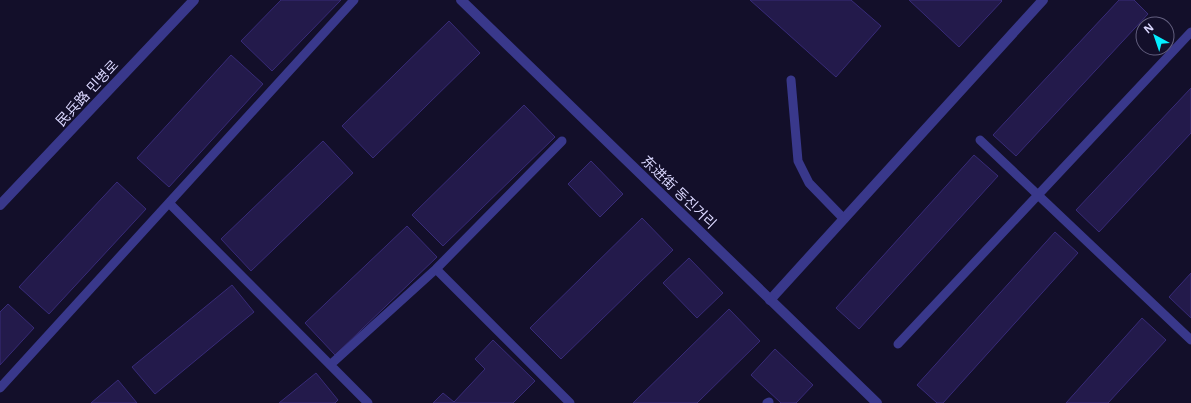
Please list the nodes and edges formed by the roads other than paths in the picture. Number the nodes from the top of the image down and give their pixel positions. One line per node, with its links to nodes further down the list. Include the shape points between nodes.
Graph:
1 (194, 0): 11 (street, 民兵路 민병로)
2 (354, 0): 10 (lane)
3 (461, 0): 14 (street, 东进街 동진거리)
4 (1044, 0): 12 (street)
5 (1191, 32): 9 (lane)
6 (791, 80): 12 (lane, via 798,161 809,183)
7 (980, 140): 9 (lane)
8 (562, 141): 13 (lane)
9 (1038, 195): 15 (lane); 16 (lane)
10 (169, 203): 17 (lane); 18 (lane)
11 (0, 205)
12 (844, 219): 14 (street)
13 (436, 269): 17 (lane); 20 (lane)
14 (770, 300): 21 (street, 东进街 동진거리)
15 (1191, 340)
16 (898, 344)
17 (330, 365): 19 (lane)
18 (0, 388)
19 (368, 403)
20 (570, 403)
21 (877, 403)

